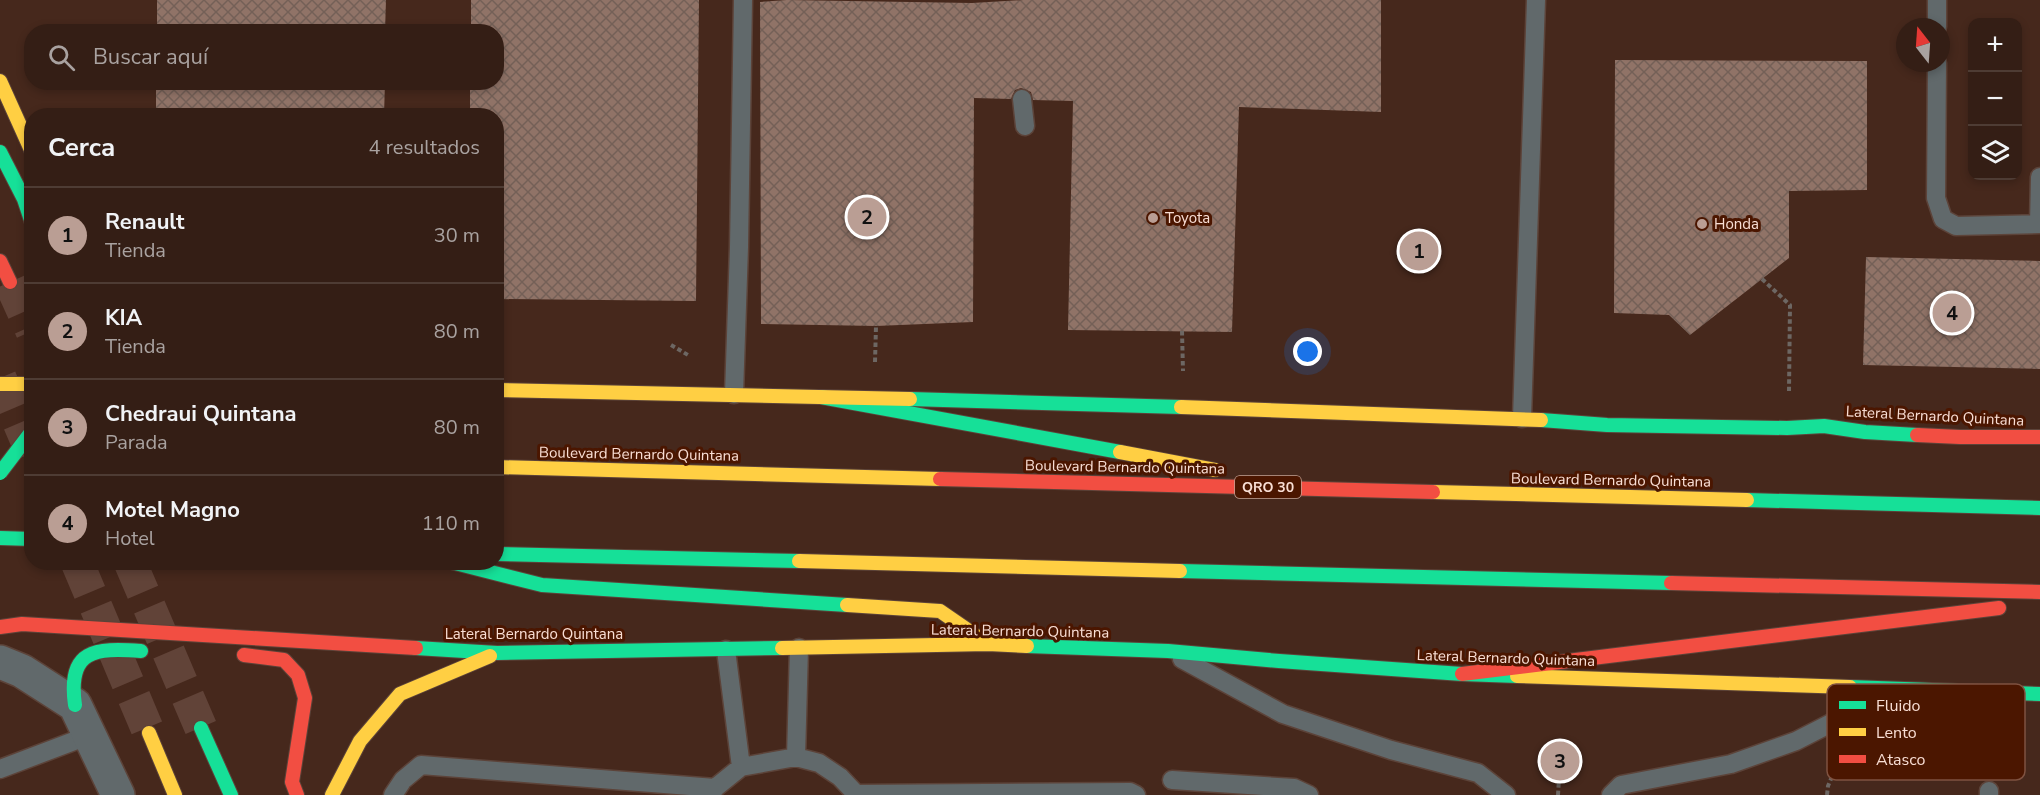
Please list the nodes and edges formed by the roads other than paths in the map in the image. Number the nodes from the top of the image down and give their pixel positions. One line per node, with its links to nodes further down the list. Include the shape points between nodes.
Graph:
1 (743, 0): 19 (lane)
2 (1536, 0): 21 (lane)
3 (1937, 0): 4 (lane)
4 (1937, 18)
5 (1937, 72): 13 (lane, via 1936,198 1943,219 1956,226)
6 (0, 81): 9 (main road)
7 (1022, 99): 8 (lane)
8 (1025, 126)
9 (24, 134)
10 (0, 152): 12 (main road)
11 (2040, 177): 13 (lane)
12 (24, 199)
13 (2039, 224)
14 (0, 261): 15 (main road)
15 (10, 282)
16 (0, 384): 17 (main road)
17 (24, 384)
18 (504, 390): 19 (main road, Lateral Bernardo Quintana)
19 (734, 394): 20 (main road, Lateral Bernardo Quintana)
20 (821, 397): 21 (main road, Lateral Bernardo Quintana); 28 (main road)
21 (1522, 418): 22 (main road, Lateral Bernardo Quintana, via 1607,425 1824,426 1960,437)
22 (2040, 437)
23 (24, 442): 27 (main road, bridge)
24 (0, 454): 25 (main road)
25 (24, 455)
26 (504, 467): 28 (main road, Boulevard Bernardo Quintana / QRO 30)
27 (0, 473)
28 (1317, 489): 29 (main road, Boulevard Bernardo Quintana / QRO 30)
29 (2040, 507)
30 (0, 538): 31 (main road)
31 (24, 539)
32 (504, 554): 34 (main road)
33 (483, 570): 37 (main road, via 542,585 940,611)
34 (2040, 592)
35 (2040, 603): 45 (main road)
36 (0, 627): 42 (main road, Lateral Bernardo Quintana, via 22,624)
37 (988, 644): 38 (main road, Lateral Bernardo Quintana); 41 (main road, Lateral Bernardo Quintana)
38 (799, 648): 39 (main road, Lateral Bernardo Quintana); 54 (lane)
39 (726, 650): 42 (main road, Lateral Bernardo Quintana); 55 (lane)
40 (158, 651): 49 (main road, via 99,650 80,661 73,678)
41 (1167, 651): 45 (main road, Lateral Bernardo Quintana); 68 (lane, via 1283,714 1478,773)
42 (497, 653): 63 (main road, via 400,694 360,741)
43 (228, 654): 62 (main road, via 284,660 298,675 305,698 292,782)
44 (0, 662): 49 (street, via 22,670)
45 (1462, 674): 46 (main road, Lateral Bernardo Quintana)
46 (1827, 685)
47 (2025, 693): 48 (main road, Lateral Bernardo Quintana)
48 (2040, 694)
49 (75, 705): 53 (street)
50 (1827, 725): 69 (lane, via 1796,741 1731,764 1621,785)
51 (201, 728): 61 (main road)
52 (149, 733): 60 (main road)
53 (90, 735): 56 (lane); 59 (street)
54 (796, 757): 55 (lane); 65 (lane, via 819,763 840,777)
55 (741, 767): 58 (lane)
56 (0, 769)
57 (1172, 780): 67 (lane, via 1294,788)
58 (713, 792): 64 (lane, via 421,765)
59 (118, 795)
60 (176, 795)
61 (231, 795)
62 (297, 795)
63 (332, 795)
64 (393, 795)
65 (856, 795): 66 (lane)
66 (1136, 795)
67 (1310, 795)
68 (1506, 795)
69 (1611, 795)

